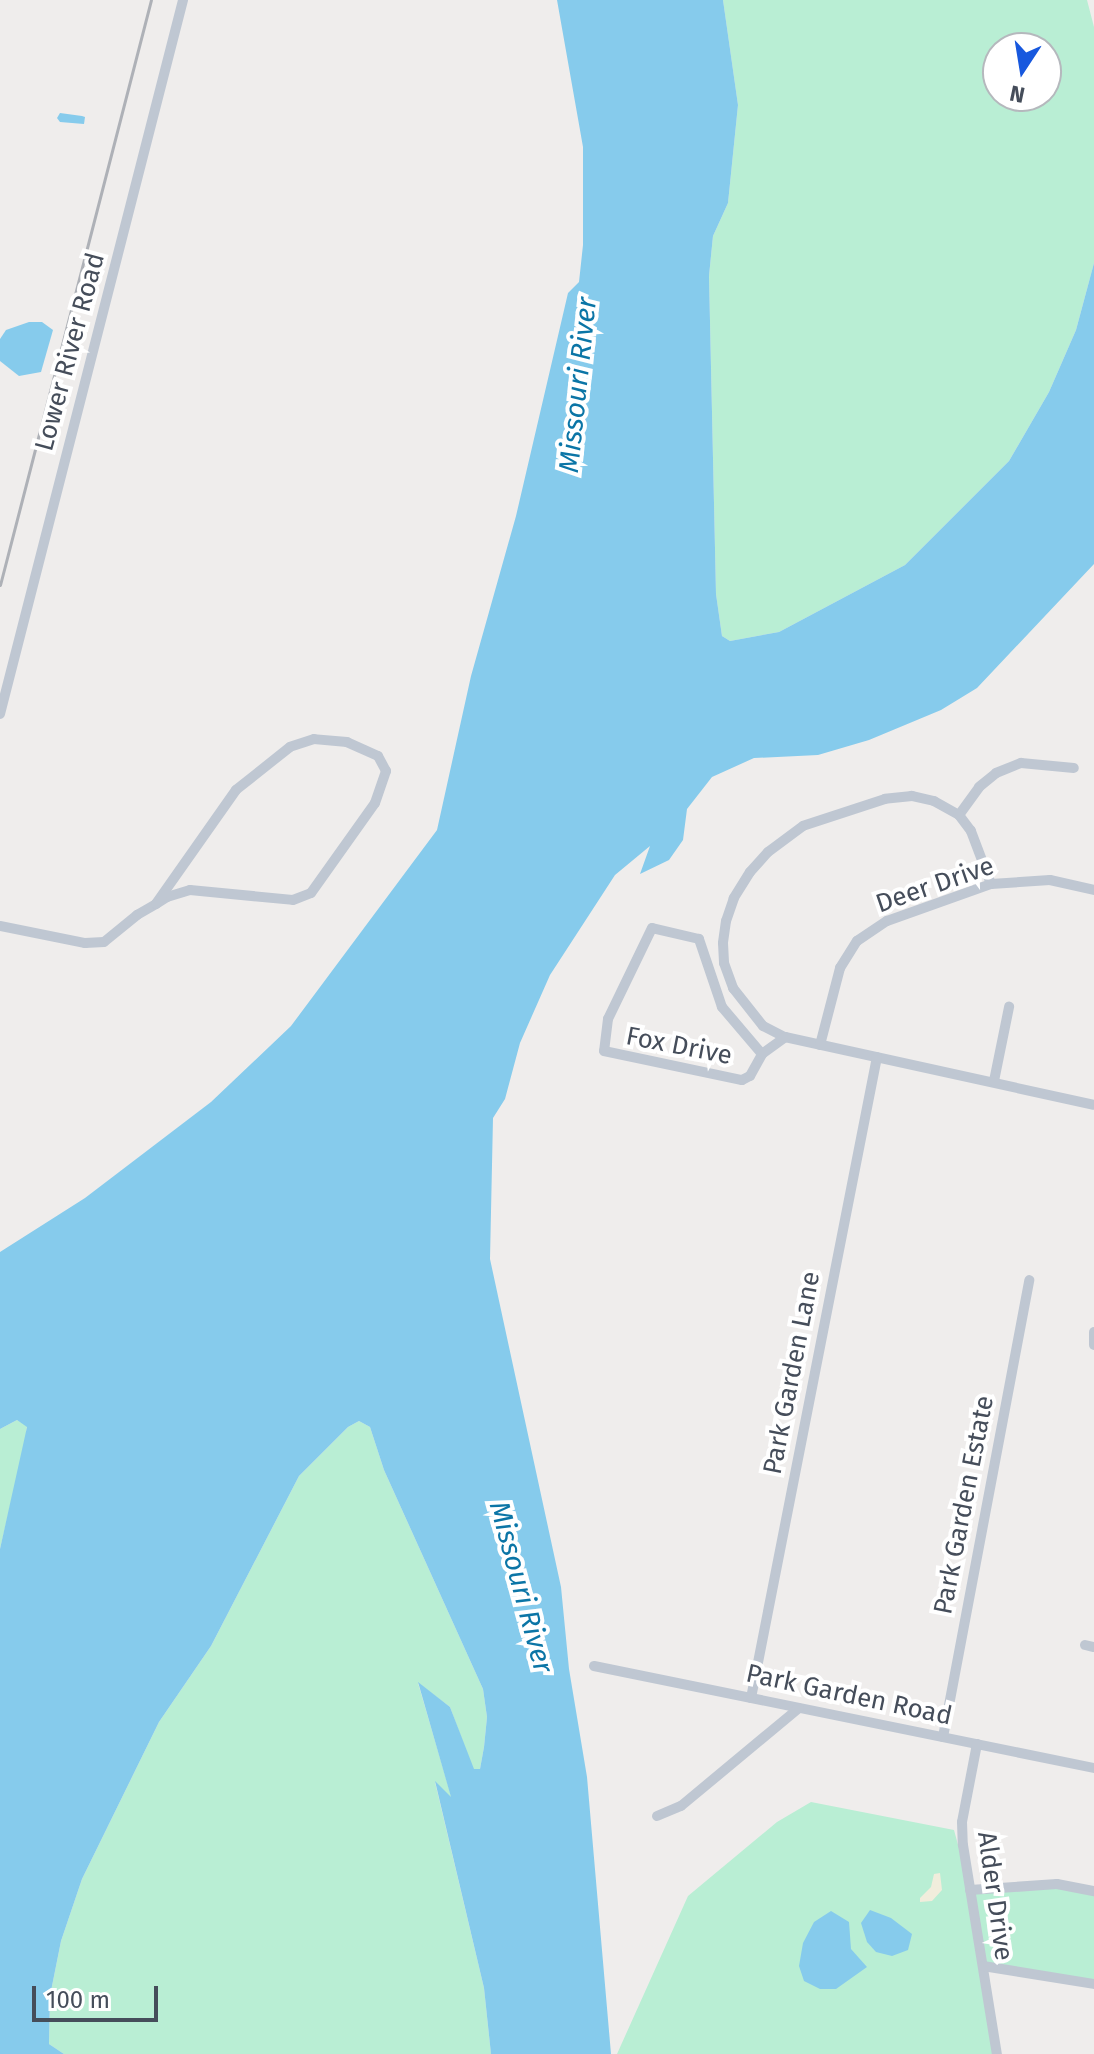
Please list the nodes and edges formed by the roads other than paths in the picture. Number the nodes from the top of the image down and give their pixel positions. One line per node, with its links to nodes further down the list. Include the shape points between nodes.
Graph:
1 (183, 0): 2 (street, Lower River Road)
2 (0, 714)
3 (1074, 768): 4 (street, via 1021,763 996,773)
4 (959, 815): 5 (street, via 971,831); 10 (street, Fox Drive, via 912,796 885,799 803,826 750,872 726,921 724,963 749,1011)
5 (991, 884): 6 (street, Deer Drive, via 1050,880); 11 (street, Deer Drive, via 887,921 857,941 840,968)
6 (1094, 890)
7 (156, 904): 7 (street, via 190,890 293,900 311,893 375,803 386,771 378,756 347,742 314,739 290,747 236,790); 8 (street, via 104,942)
8 (0, 926)
9 (1009, 1007): 14 (street)
10 (785, 1037): 11 (street, Fox Drive); 12 (street, Fox Drive)
11 (820, 1045): 13 (street, Fox Drive)
12 (762, 1054): 12 (street, Fox Drive, via 750,1076 733,1081 604,1051 608,1019 652,928 699,939 722,1007)
13 (877, 1057): 14 (street, Fox Drive); 20 (street, Park Garden Lane)
14 (994, 1081): 15 (street, Fox Drive)
15 (1094, 1105)
16 (1029, 1280): 22 (street, Park Garden Estate)
17 (1094, 1332): 18 (street)
18 (1094, 1345)
19 (594, 1666): 20 (street, Park Garden Road)
20 (751, 1698): 21 (street, Park Garden Road)
21 (799, 1708): 22 (street, Park Garden Road); 25 (street, via 681,1806)
22 (943, 1737): 23 (street, Park Garden Road)
23 (977, 1744): 24 (street, Park Garden Road); 26 (street, Alder Drive, via 962,1822)
24 (1094, 1768)
25 (657, 1816)
26 (970, 1890): 27 (street, via 1057,1884); 28 (street, Alder Drive)
27 (1094, 1891)
28 (983, 1966): 29 (street); 30 (street, Alder Drive)
29 (1094, 1984)
30 (997, 2054)

